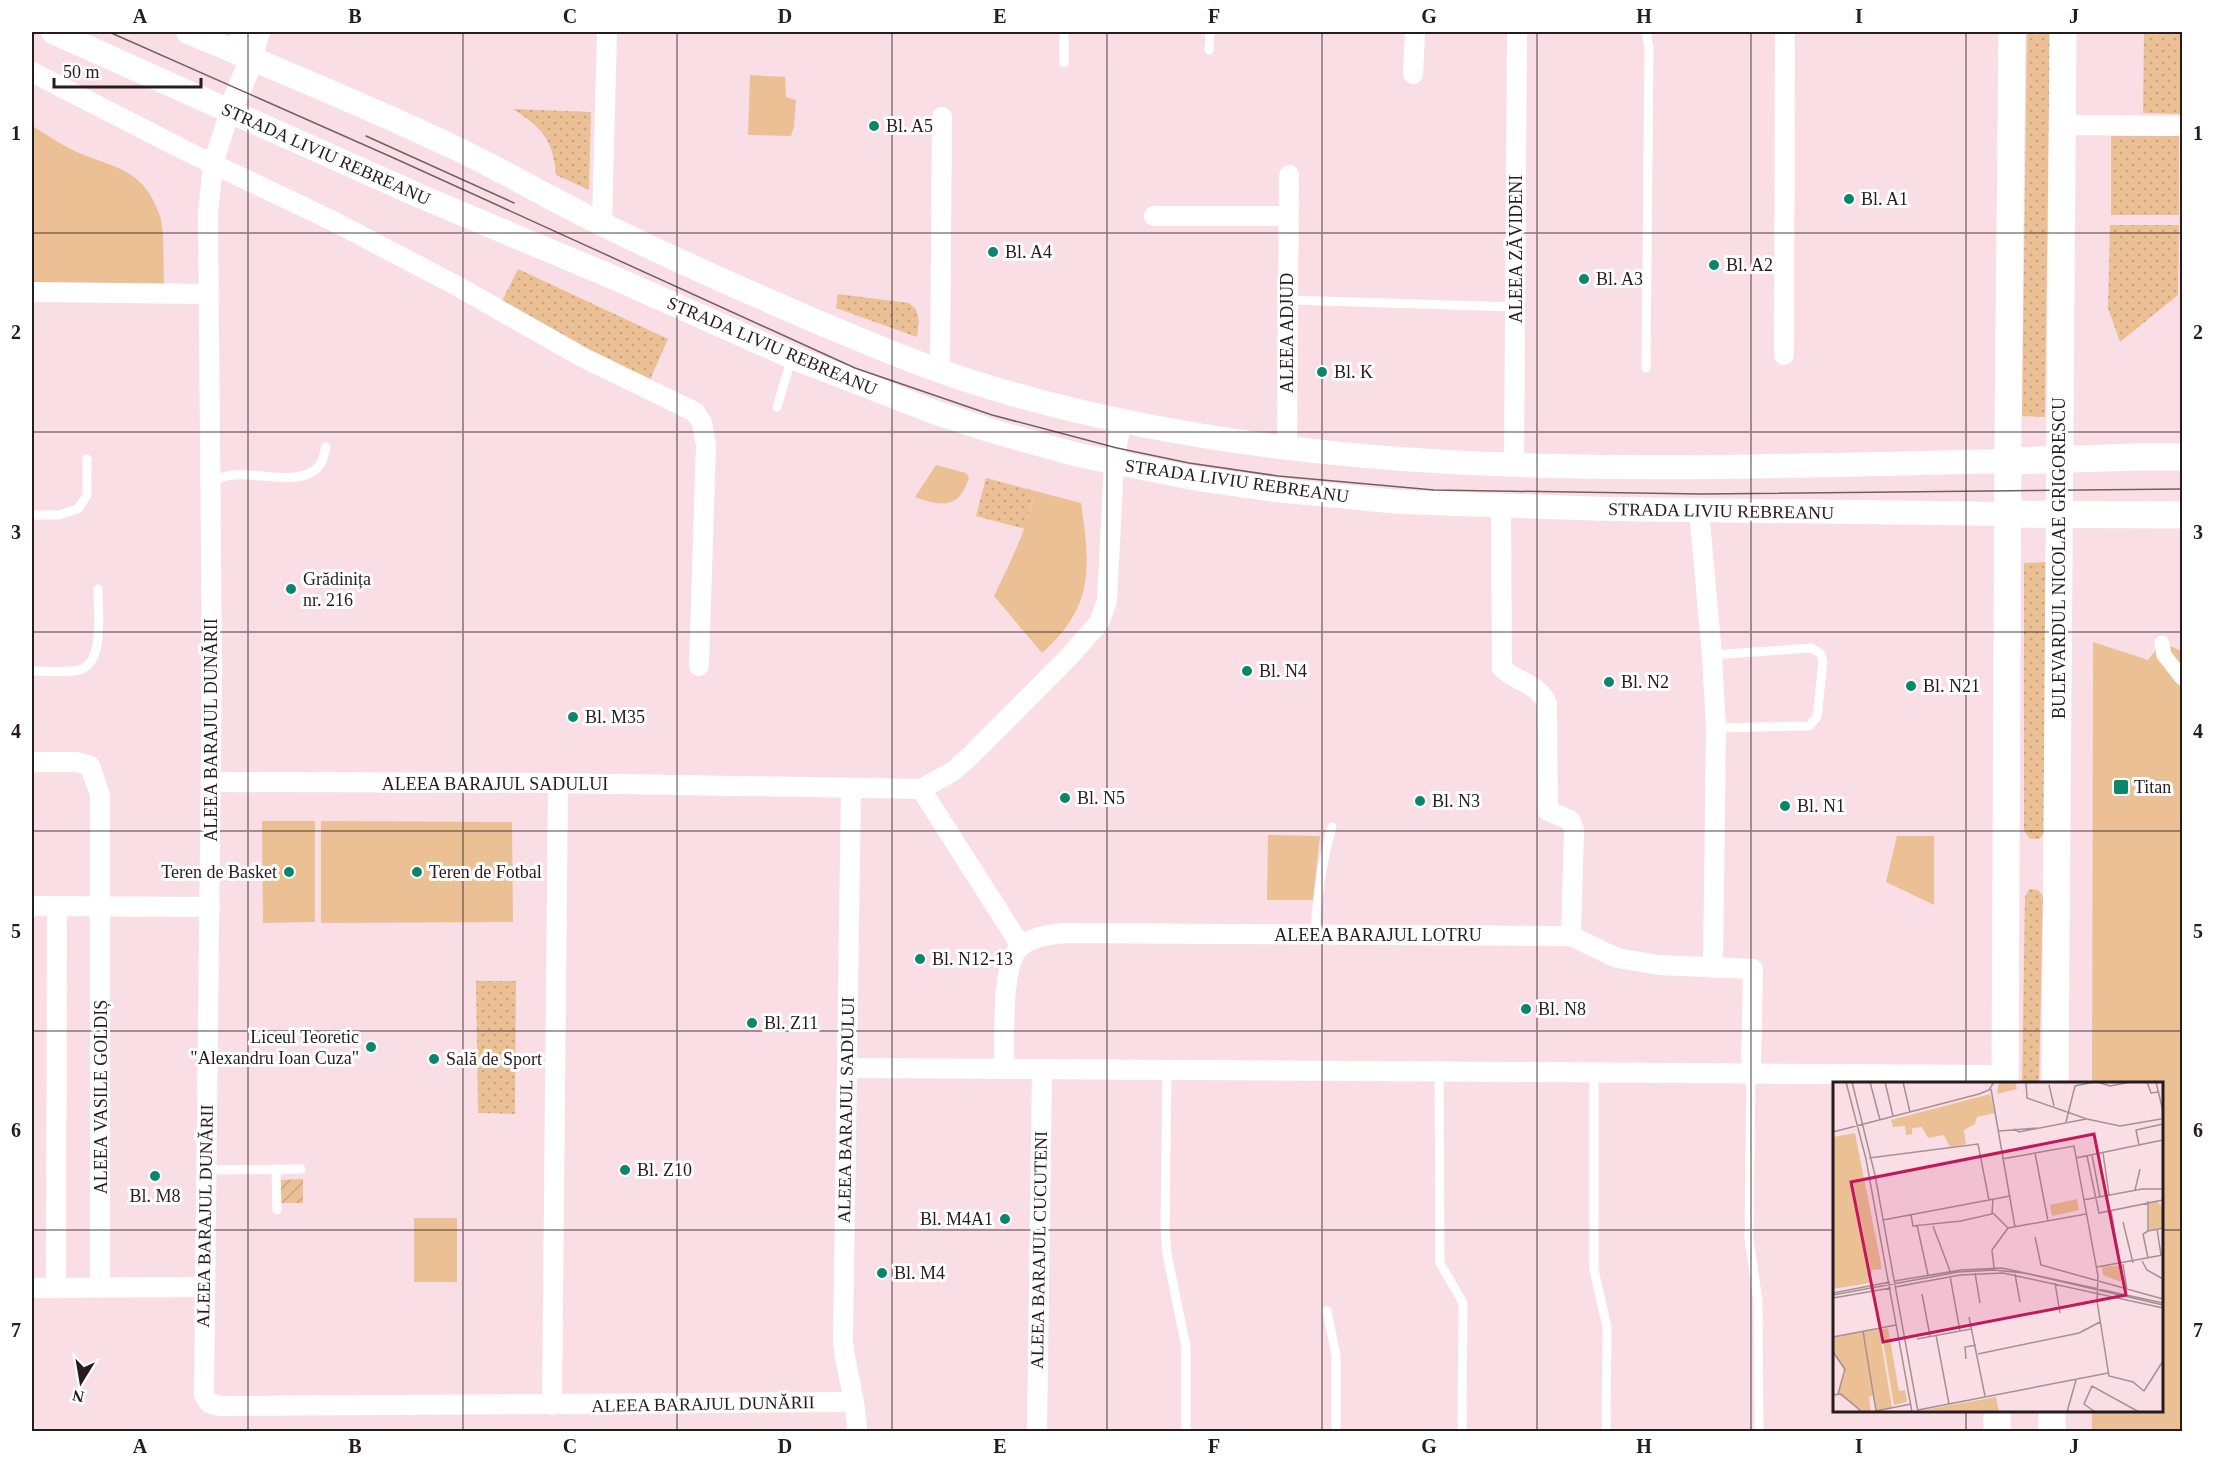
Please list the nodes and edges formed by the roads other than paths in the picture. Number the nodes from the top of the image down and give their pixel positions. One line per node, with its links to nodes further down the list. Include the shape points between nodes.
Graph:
1 (53, 32): 18 (street, STRADA LIVIU REBREANU)
2 (188, 32): 13 (street, STRADA LIVIU REBREANU)
3 (260, 32): 13 (street)
4 (607, 32): 26 (street)
5 (1064, 32): 15 (lane)
6 (1210, 32): 14 (lane)
7 (1414, 32): 17 (street)
8 (1517, 32): 30 (street, ALEEA ZĂVIDENI)
9 (1646, 32): 33 (lane)
10 (1785, 32): 31 (street)
11 (2012, 32): 42 (main road)
12 (2062, 32): 20 (main road, BULEVARDUL NICOLAE GRIGORESCU)
13 (242, 47): 18 (street); 26 (street, STRADA LIVIU REBREANU, via 454,147)
14 (1209, 50)
15 (1064, 63)
16 (32, 72): 22 (street)
17 (1413, 74)
18 (231, 111): 22 (street, ALEEA BARAJUL DUNĂRII); 32 (street, STRADA LIVIU REBREANU)
19 (942, 117): 34 (street)
20 (2061, 125): 21 (street); 41 (main road, BULEVARDUL NICOLAE GRIGORESCU)
21 (2182, 126)
22 (213, 164): 28 (street, ALEEA BARAJUL DUNĂRII, via 208,214); 55 (street, via 333,221 584,358 696,412 706,445)
23 (1289, 175): 25 (street, ALEEA ADJUD)
24 (1154, 216): 25 (street)
25 (1287, 216): 29 (street, ALEEA ADJUD)
26 (602, 224): 34 (street, STRADA LIVIU REBREANU, via 769,301)
27 (32, 292): 28 (street)
28 (208, 294): 45 (street, ALEEA BARAJUL DUNĂRII)
29 (1287, 300): 30 (lane); 38 (street, ALEEA ADJUD)
30 (1515, 307): 44 (street, ALEEA ZĂVIDENI)
31 (1784, 355)
32 (792, 357): 35 (lane); 43 (street, STRADA LIVIU REBREANU, via 867,388 992,431)
33 (1646, 368)
34 (940, 371): 36 (street, STRADA LIVIU REBREANU)
35 (777, 407)
36 (1121, 422): 38 (street, STRADA LIVIU REBREANU); 43 (street, ALEEA BARAJUL SADULUI)
37 (326, 447): 45 (lane, via 321,463 298,477 234,475 217,478)
38 (1287, 449): 44 (street, STRADA LIVIU REBREANU, via 1415,462)
39 (2182, 457): 41 (main road, STRADA LIVIU REBREANU)
40 (87, 459): 50 (lane, via 87,495 78,509 59,515)
41 (2059, 459): 42 (main road, STRADA LIVIU REBREANU); 49 (main road, BULEVARDUL NICOLAE GRIGORESCU)
42 (2008, 461): 44 (street, STRADA LIVIU REBREANU); 48 (main road)
43 (1114, 463): 46 (street, STRADA LIVIU REBREANU, via 1276,490); 63 (street, ALEEA BARAJUL SADULUI, via 1107,601 1099,623 959,766)
44 (1515, 466)
45 (209, 489): 60 (street, ALEEA BARAJUL DUNĂRII)
46 (1501, 507): 47 (street, STRADA LIVIU REBREANU); 70 (street, via 1503,668 1537,689 1548,704 1548,812 1570,820 1574,830)
47 (1699, 511): 48 (street, STRADA LIVIU REBREANU); 54 (street)
48 (2007, 514): 49 (main road, STRADA LIVIU REBREANU); 80 (main road)
49 (2060, 514): 51 (main road, STRADA LIVIU REBREANU); 81 (main road, BULEVARDUL NICOLAE GRIGORESCU)
50 (32, 515)
51 (2182, 515)
52 (98, 589): 56 (lane, via 95,655 88,665 80,670)
53 (2162, 643): 57 (street, via 2164,655)
54 (1712, 655): 58 (street); 58 (lane, via 1811,648 1820,653 1823,661 1817,717 1809,726)
55 (699, 666)
56 (32, 671)
57 (2182, 678)
58 (1716, 728): 72 (street)
59 (32, 762): 67 (street, ALEEA VASILE GOLDIȘ, via 77,762 90,766 100,795)
60 (211, 782): 61 (street, ALEEA BARAJUL SADULUI); 68 (street, ALEEA BARAJUL DUNĂRII)
61 (558, 783): 62 (street, ALEEA BARAJUL SADULUI); 92 (street)
62 (851, 788): 63 (street, ALEEA BARAJUL SADULUI); 73 (street, ALEEA BARAJUL SADULUI)
63 (921, 789): 71 (street)
64 (1332, 827): 69 (lane, via 1317,889)
65 (32, 906): 66 (street)
66 (57, 907): 67 (street); 89 (street)
67 (101, 907): 68 (street); 86 (street, ALEEA VASILE GOLDIȘ)
68 (210, 907): 84 (street, ALEEA BARAJUL DUNĂRII)
69 (1315, 934): 70 (street, ALEEA BARAJUL LOTRU); 71 (street, ALEEA BARAJUL LOTRU, via 1068,933 1043,936)
70 (1572, 936): 72 (street, ALEEA BARAJUL LOTRU, via 1617,958)
71 (1021, 946): 74 (street, via 1012,957 1007,975)
72 (1713, 968): 79 (street, ALEEA BARAJUL LOTRU, via 1753,969)
73 (848, 1068): 74 (street); 91 (street, ALEEA BARAJUL SADULUI, via 843,1342)
74 (1004, 1069): 75 (street)
75 (1042, 1069): 76 (street); 96 (street, ALEEA BARAJUL CUCUTENI)
76 (1167, 1070): 77 (street); 97 (lane, via 1165,1229 1186,1347)
77 (1439, 1072): 78 (street); 99 (lane, via 1440,1263 1462,1303)
78 (1594, 1073): 79 (street); 100 (lane, via 1594,1270 1607,1328)
79 (1751, 1073): 80 (street); 101 (lane, via 1749,1238 1758,1301)
80 (2005, 1079)
81 (2055, 1082)
82 (276, 1169): 83 (lane); 84 (lane); 85 (lane)
83 (301, 1169)
84 (206, 1170): 87 (street, ALEEA BARAJUL DUNĂRII)
85 (277, 1210)
86 (100, 1287): 87 (street); 89 (street)
87 (203, 1287): 92 (street, ALEEA BARAJUL DUNĂRII, via 204,1395 209,1403)
88 (32, 1288): 89 (street)
89 (56, 1288)
90 (1327, 1311): 98 (lane, via 1336,1355)
91 (854, 1402): 92 (street, ALEEA BARAJUL DUNĂRII); 95 (street, ALEEA BARAJUL SADULUI)
92 (552, 1405)
93 (1997, 1412): 102 (main road)
94 (2052, 1412): 103 (main road)
95 (857, 1431)
96 (1036, 1431)
97 (1186, 1431)
98 (1336, 1431)
99 (1462, 1431)
100 (1606, 1431)
101 (1759, 1431)
102 (1997, 1431)
103 (2052, 1431)

